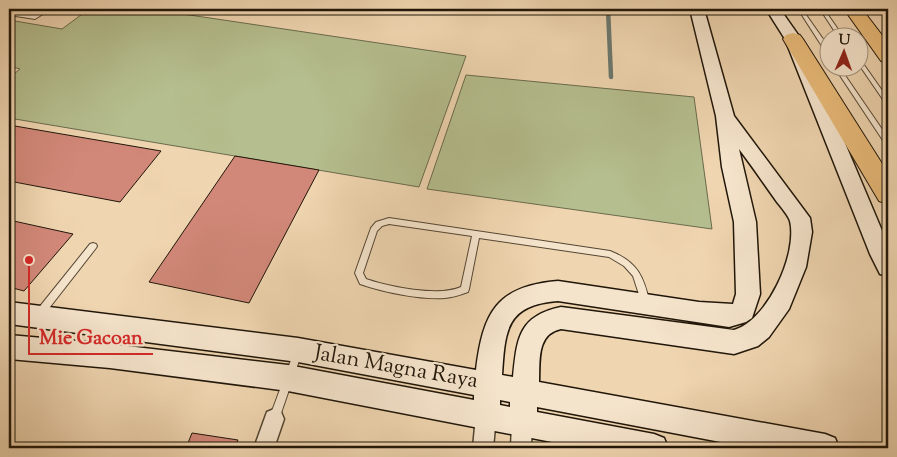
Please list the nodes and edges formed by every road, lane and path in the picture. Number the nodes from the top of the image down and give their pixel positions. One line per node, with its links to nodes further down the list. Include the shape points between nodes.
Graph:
1 (49, 9): 7 (lane, via 33,17)
2 (697, 9): 15 (street)
3 (773, 9): 9 (street)
4 (800, 9): 10 (lane)
5 (822, 9): 8 (lane)
6 (853, 9): 11 (highway)
7 (9, 14)
8 (835, 28)
9 (793, 39): 17 (highway); 20 (street)
10 (820, 39)
11 (888, 57)
12 (870, 77): 14 (lane)
13 (845, 78): 16 (lane)
14 (888, 103)
15 (725, 116): 21 (street, via 732,167 745,222 748,294 744,310 729,316); 28 (street, via 800,218 802,235 793,278 770,318 760,330 734,342 561,318 550,320 540,325 529,343)
16 (888, 143)
17 (888, 194)
18 (476, 235): 18 (lane, via 465,289 458,294 442,295 372,285 363,282 359,273 379,224 389,221); 21 (lane, via 610,254 629,264 639,275)
19 (93, 246): 23 (lane)
20 (888, 267)
21 (647, 306): 27 (street, via 558,291 537,292 518,301 503,313 495,332)
22 (9, 313): 23 (street, Jalan Magna Raya)
23 (37, 316): 25 (street, Jalan Magna Raya)
24 (9, 347): 26 (street, Jalan Magna Raya)
25 (298, 350): 26 (lane); 27 (street, Jalan Magna Raya)
26 (288, 378): 29 (street, Jalan Magna Raya); 30 (lane)
27 (489, 385): 28 (street, Jalan Magna Raya); 29 (street)
28 (524, 392): 31 (street); 32 (street, Jalan Magna Raya)
29 (486, 416): 31 (street, Jalan Magna Raya); 34 (street)
30 (274, 419): 33 (street)
31 (521, 435): 35 (street, Jalan Magna Raya)
32 (782, 444): 36 (street, Jalan Magna Raya)
33 (264, 448)
34 (483, 448)
35 (654, 448)
36 (825, 448)

